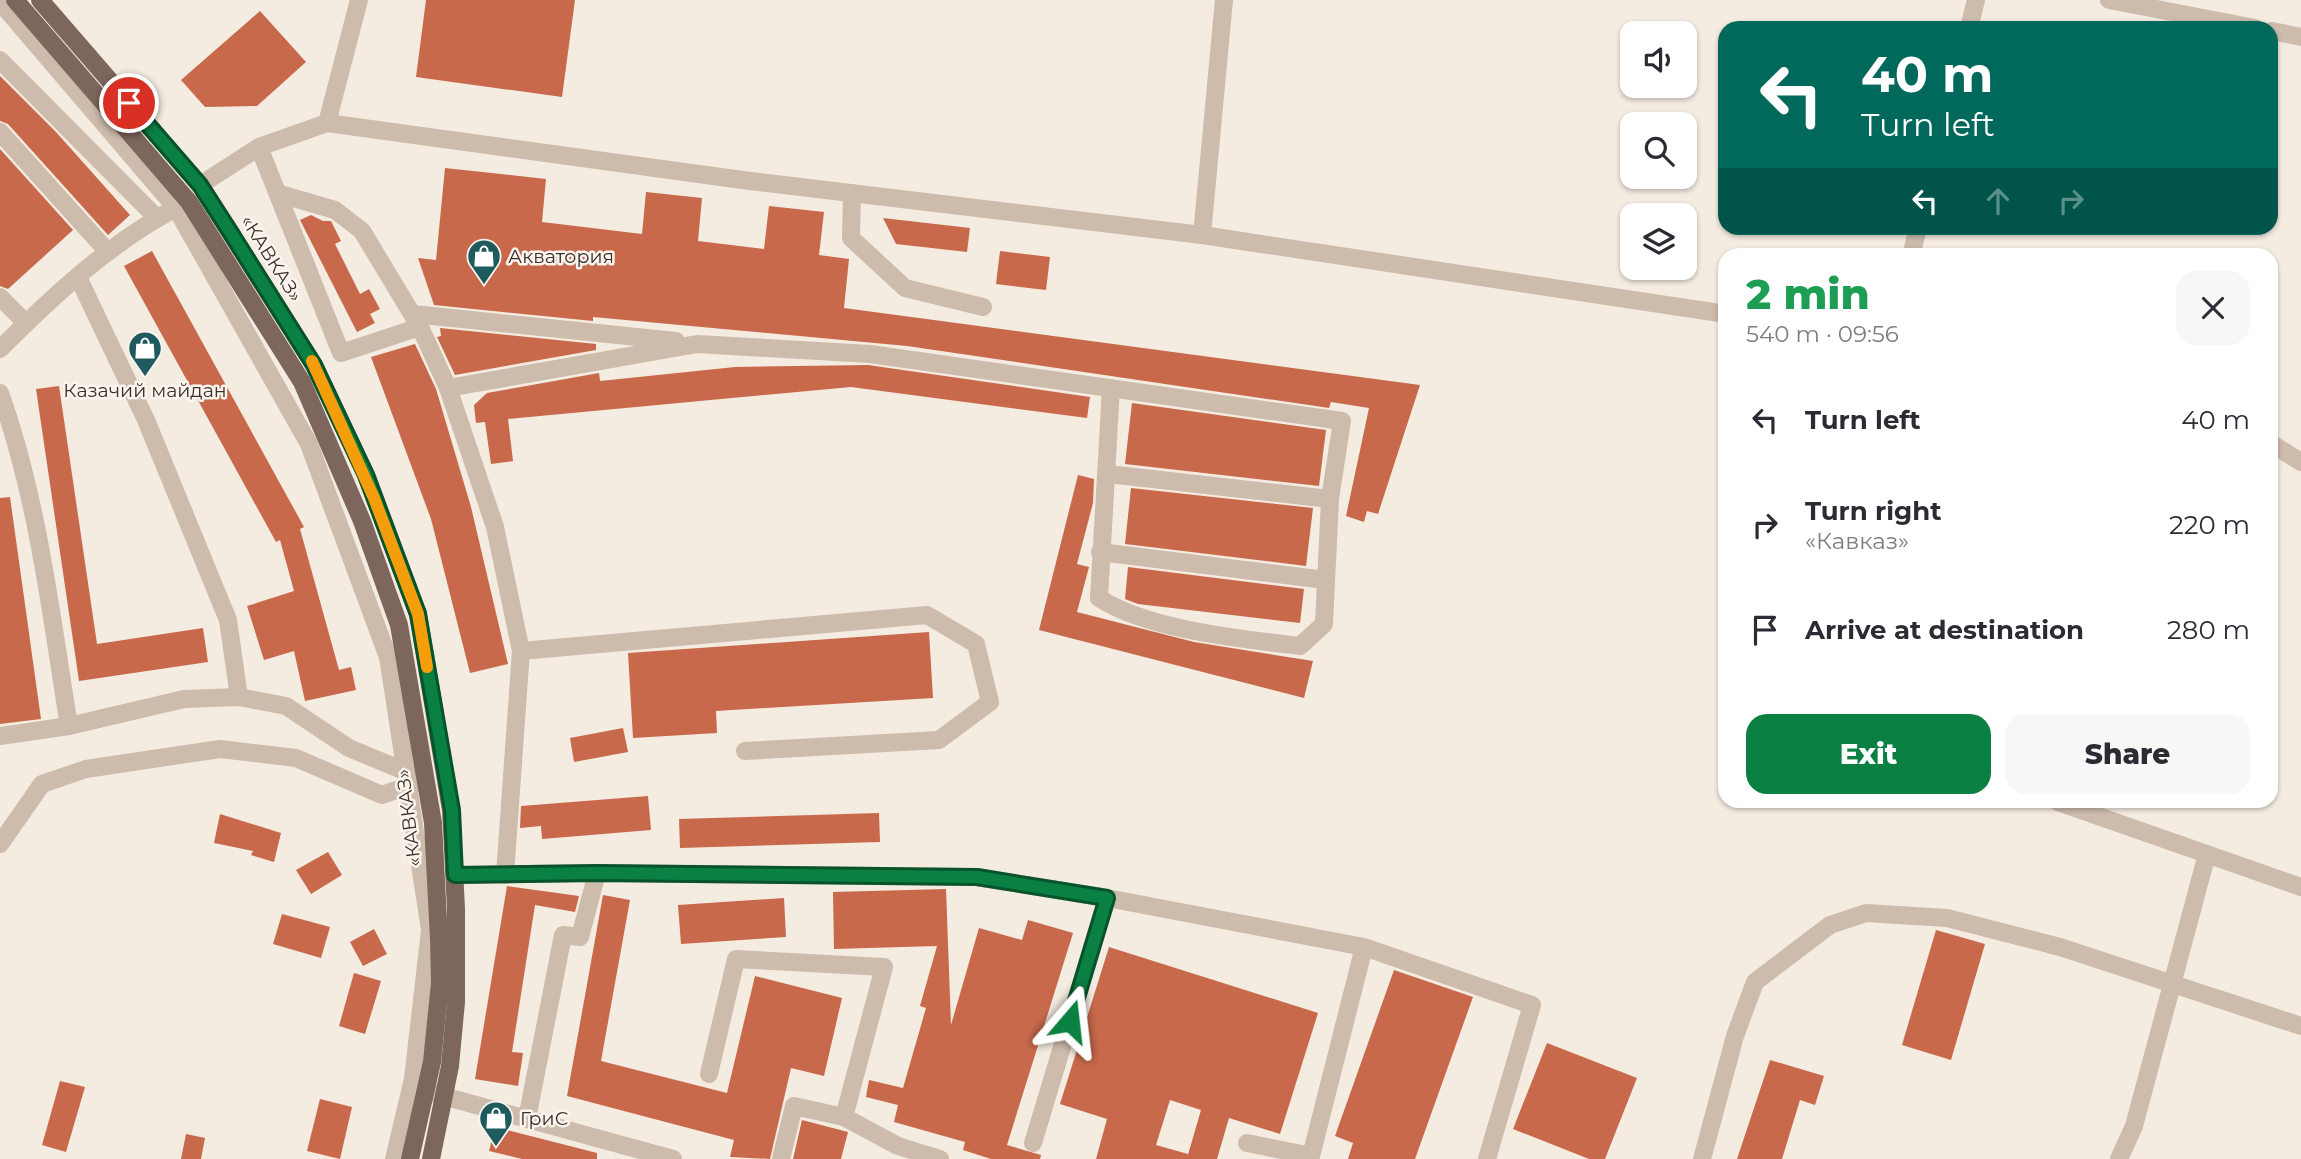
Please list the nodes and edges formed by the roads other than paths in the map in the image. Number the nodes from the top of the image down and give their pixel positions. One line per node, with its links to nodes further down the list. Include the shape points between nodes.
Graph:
1 (15, 0): 19 (main road, «КАВКАЗ»)
2 (40, 0): 16 (main road, «КАВКАЗ»)
3 (359, 0): 13 (street)
4 (1224, 0): 21 (street)
5 (1976, 0): 8 (street)
6 (2109, 0): 9 (street)
7 (0, 2): 19 (street)
8 (1971, 21)
9 (2218, 21)
10 (2278, 32): 11 (street)
11 (2301, 37)
12 (0, 60): 20 (street)
13 (327, 122): 15 (street); 17 (street)
14 (0, 132): 22 (street)
15 (259, 147): 16 (street); 18 (street)
16 (200, 185): 50 (main road, «КАВКАЗ», via 314,365 366,475 418,614 452,810)
17 (852, 193): 21 (street); 25 (street, via 850,238 905,288)
18 (280, 194): 27 (street, via 335,210 362,231); 27 (street, via 341,353)
19 (183, 205): 20 (street); 45 (main road, «КАВКАЗ», via 302,382 362,521 399,625)
20 (157, 218): 22 (street)
21 (1202, 235): 26 (street)
22 (108, 252): 23 (street)
23 (78, 277): 28 (street); 41 (street, via 146,420 228,620)
24 (0, 298): 28 (street)
25 (983, 307)
26 (1718, 313)
27 (417, 320): 29 (street); 31 (street)
28 (26, 323): 30 (street)
29 (697, 344): 31 (street); 32 (street, via 870,354)
30 (0, 349)
31 (448, 388): 40 (street, via 495,527)
32 (1111, 388): 36 (street); 37 (street, via 1342,421)
33 (0, 393): 42 (street, via 17,440)
34 (2278, 448): 35 (street)
35 (2301, 462)
36 (1108, 474): 37 (street); 38 (street)
37 (1330, 499): 39 (street)
38 (1100, 552): 39 (street); 39 (street, via 1099,598 1116,610 1235,639 1300,646 1324,624)
39 (1326, 580)
40 (520, 651): 44 (street, via 927,615 976,644 990,702 939,740); 51 (street)
41 (239, 697): 42 (street, via 184,699); 45 (street, via 286,706 349,748)
42 (69, 726): 43 (street)
43 (0, 736)
44 (746, 751)
45 (414, 779): 47 (street, via 382,795 296,758 220,749 86,769 42,784); 58 (main road, «КАВКАЗ», via 433,823 440,983); 64 (street, via 430,930 414,1079)
46 (2075, 808): 48 (street)
47 (0, 844)
48 (2207, 854): 52 (street); 55 (street)
49 (597, 873): 51 (street); 53 (street, via 977,877); 61 (street, via 580,937 563,936)
50 (455, 875): 51 (street); 59 (main road, «КАВКАЗ», via 456,1002)
51 (505, 875)
52 (2301, 887)
53 (1107, 898): 54 (street); 62 (street)
54 (1364, 947): 63 (street, via 1311,1156); 70 (street, via 1532,1005)
55 (2172, 983): 56 (street); 71 (street, via 2060,947 1947,918 1866,913 1830,925 1755,982 1735,1035); 72 (street, via 2134,1126)
56 (2301, 1026)
57 (709, 1074): 60 (street, via 736,959 884,967)
58 (425, 1091): 59 (street); 65 (main road, «КАВКАЗ»)
59 (445, 1097): 61 (street); 66 (main road, «КАВКАЗ»)
60 (844, 1117): 68 (street, via 794,1106); 69 (street, via 898,1146)
61 (527, 1119): 67 (street)
62 (1033, 1143)
63 (1247, 1143)
64 (394, 1159)
65 (410, 1159)
66 (431, 1159)
67 (673, 1159)
68 (781, 1159)
69 (940, 1159)
70 (1487, 1159)
71 (1702, 1159)
72 (2119, 1159)

